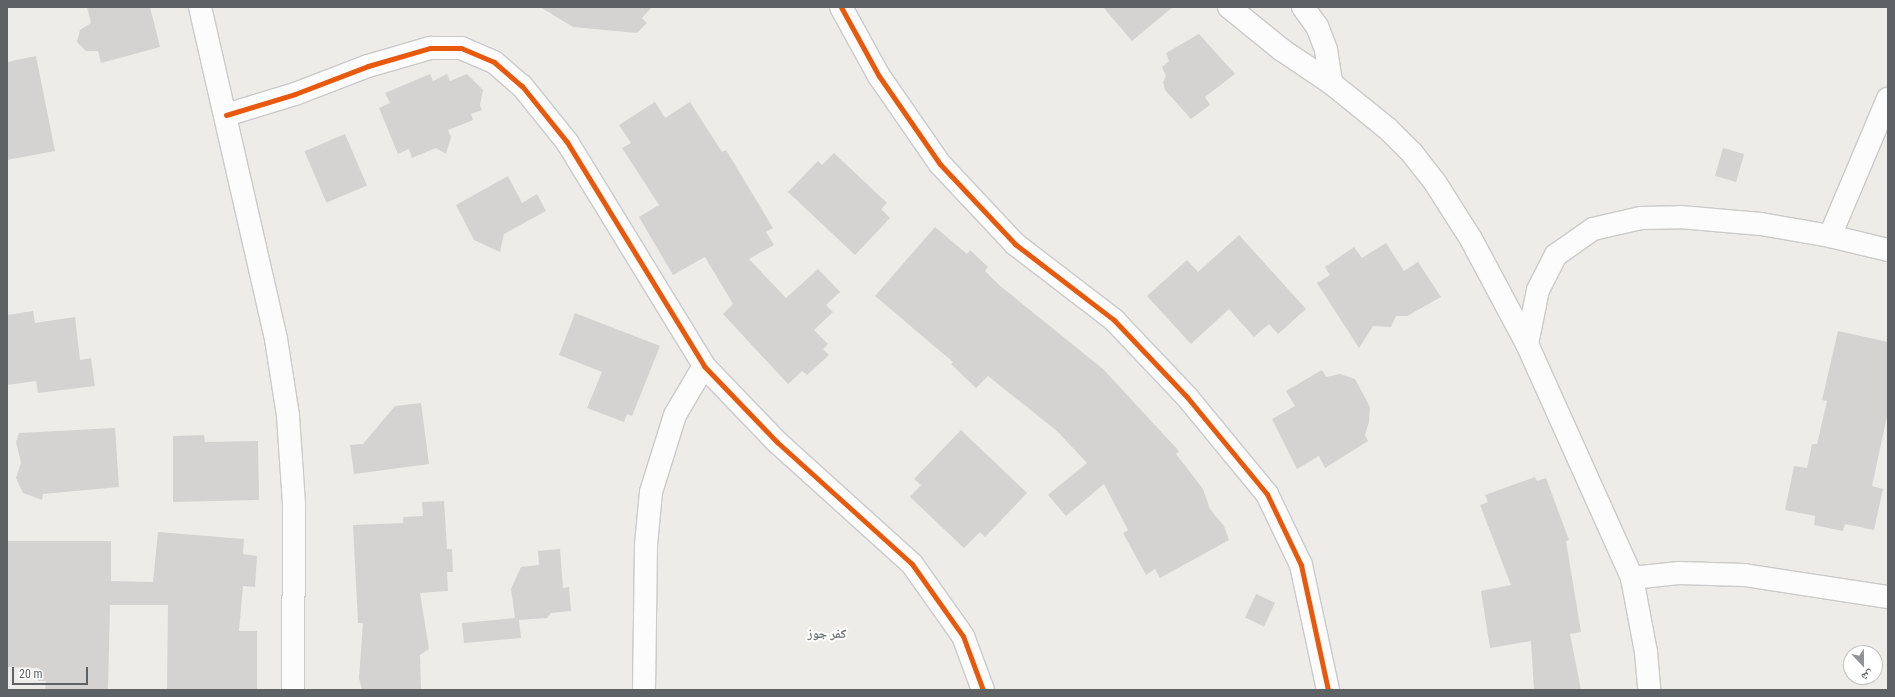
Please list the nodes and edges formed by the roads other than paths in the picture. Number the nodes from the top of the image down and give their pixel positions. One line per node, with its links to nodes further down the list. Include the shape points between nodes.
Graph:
1 (200, 7): 7 (street)
2 (841, 7): 17 (street, via 879,76 940,164 1015,244 1114,320 1187,397 1267,494 1301,565)
3 (1229, 7): 5 (street, via 1282,50)
4 (1303, 7): 5 (street, via 1317,26 1326,50)
5 (1332, 83): 10 (street, via 1388,129 1412,153 1436,184 1471,238)
6 (1888, 99): 8 (street)
7 (226, 114): 11 (street, via 295,94 368,66 430,48 461,48 494,62 522,86 567,142); 14 (street, via 276,339 288,416 294,505)
8 (1830, 236): 9 (street); 10 (street, via 1761,224 1680,216 1641,218 1593,229 1556,255 1538,290)
9 (1888, 250)
10 (1527, 344): 12 (street)
11 (704, 366): 15 (street, via 674,415 651,492 646,545); 16 (street, via 777,442 912,564 963,636)
12 (1632, 578): 13 (street, via 1679,573 1744,575); 18 (street, via 1646,652)
13 (1888, 597)
14 (293, 690)
15 (644, 690)
16 (983, 690)
17 (1328, 690)
18 (1649, 690)

